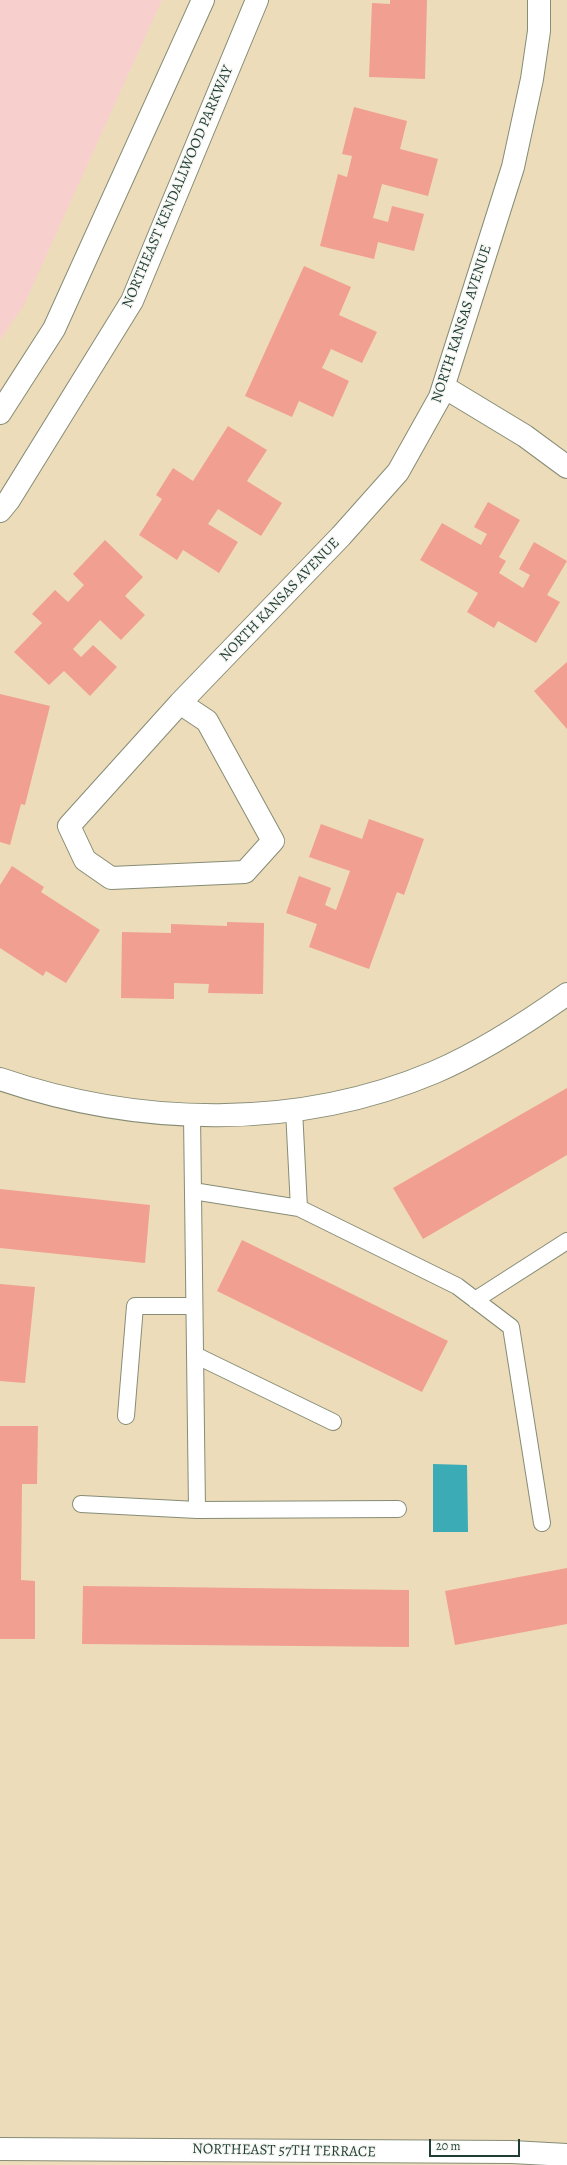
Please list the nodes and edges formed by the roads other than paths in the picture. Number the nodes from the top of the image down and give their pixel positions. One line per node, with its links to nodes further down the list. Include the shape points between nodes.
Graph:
1 (203, 0): 5 (street, via 54,329)
2 (257, 0): 7 (street, NORTHEAST KENDALLWOOD PARKWAY, via 132,301)
3 (539, 0): 4 (street, NORTH KANSAS AVENUE, via 539,31 532,79 513,167)
4 (444, 387): 6 (street, via 525,436); 8 (street, NORTH KANSAS AVENUE, via 398,472 341,536)
5 (0, 413)
6 (567, 466)
7 (0, 511)
8 (180, 703): 8 (street, NORTH KANSAS AVENUE, via 69,826 85,860 111,878 245,872 273,841 206,721)
9 (567, 994): 11 (street, via 461,1060 434,1072 381,1092 326,1106)
10 (0, 1079): 12 (street, via 86,1103)
11 (294, 1110): 12 (street, via 242,1115); 14 (lane)
12 (192, 1115): 13 (lane)
13 (193, 1191): 14 (lane); 17 (lane)
14 (299, 1208): 16 (lane, via 457,1286)
15 (567, 1241): 16 (lane)
16 (475, 1300): 24 (lane, via 511,1327)
17 (194, 1306): 18 (lane); 19 (lane, via 135,1306)
18 (195, 1355): 20 (lane); 23 (lane)
19 (126, 1416)
20 (333, 1422)
21 (81, 1504): 23 (lane)
22 (398, 1509): 23 (lane)
23 (197, 1510)
24 (542, 1523)
25 (0, 2148): 26 (street, NORTHEAST 57TH TERRACE, via 512,2152)
26 (567, 2155)

